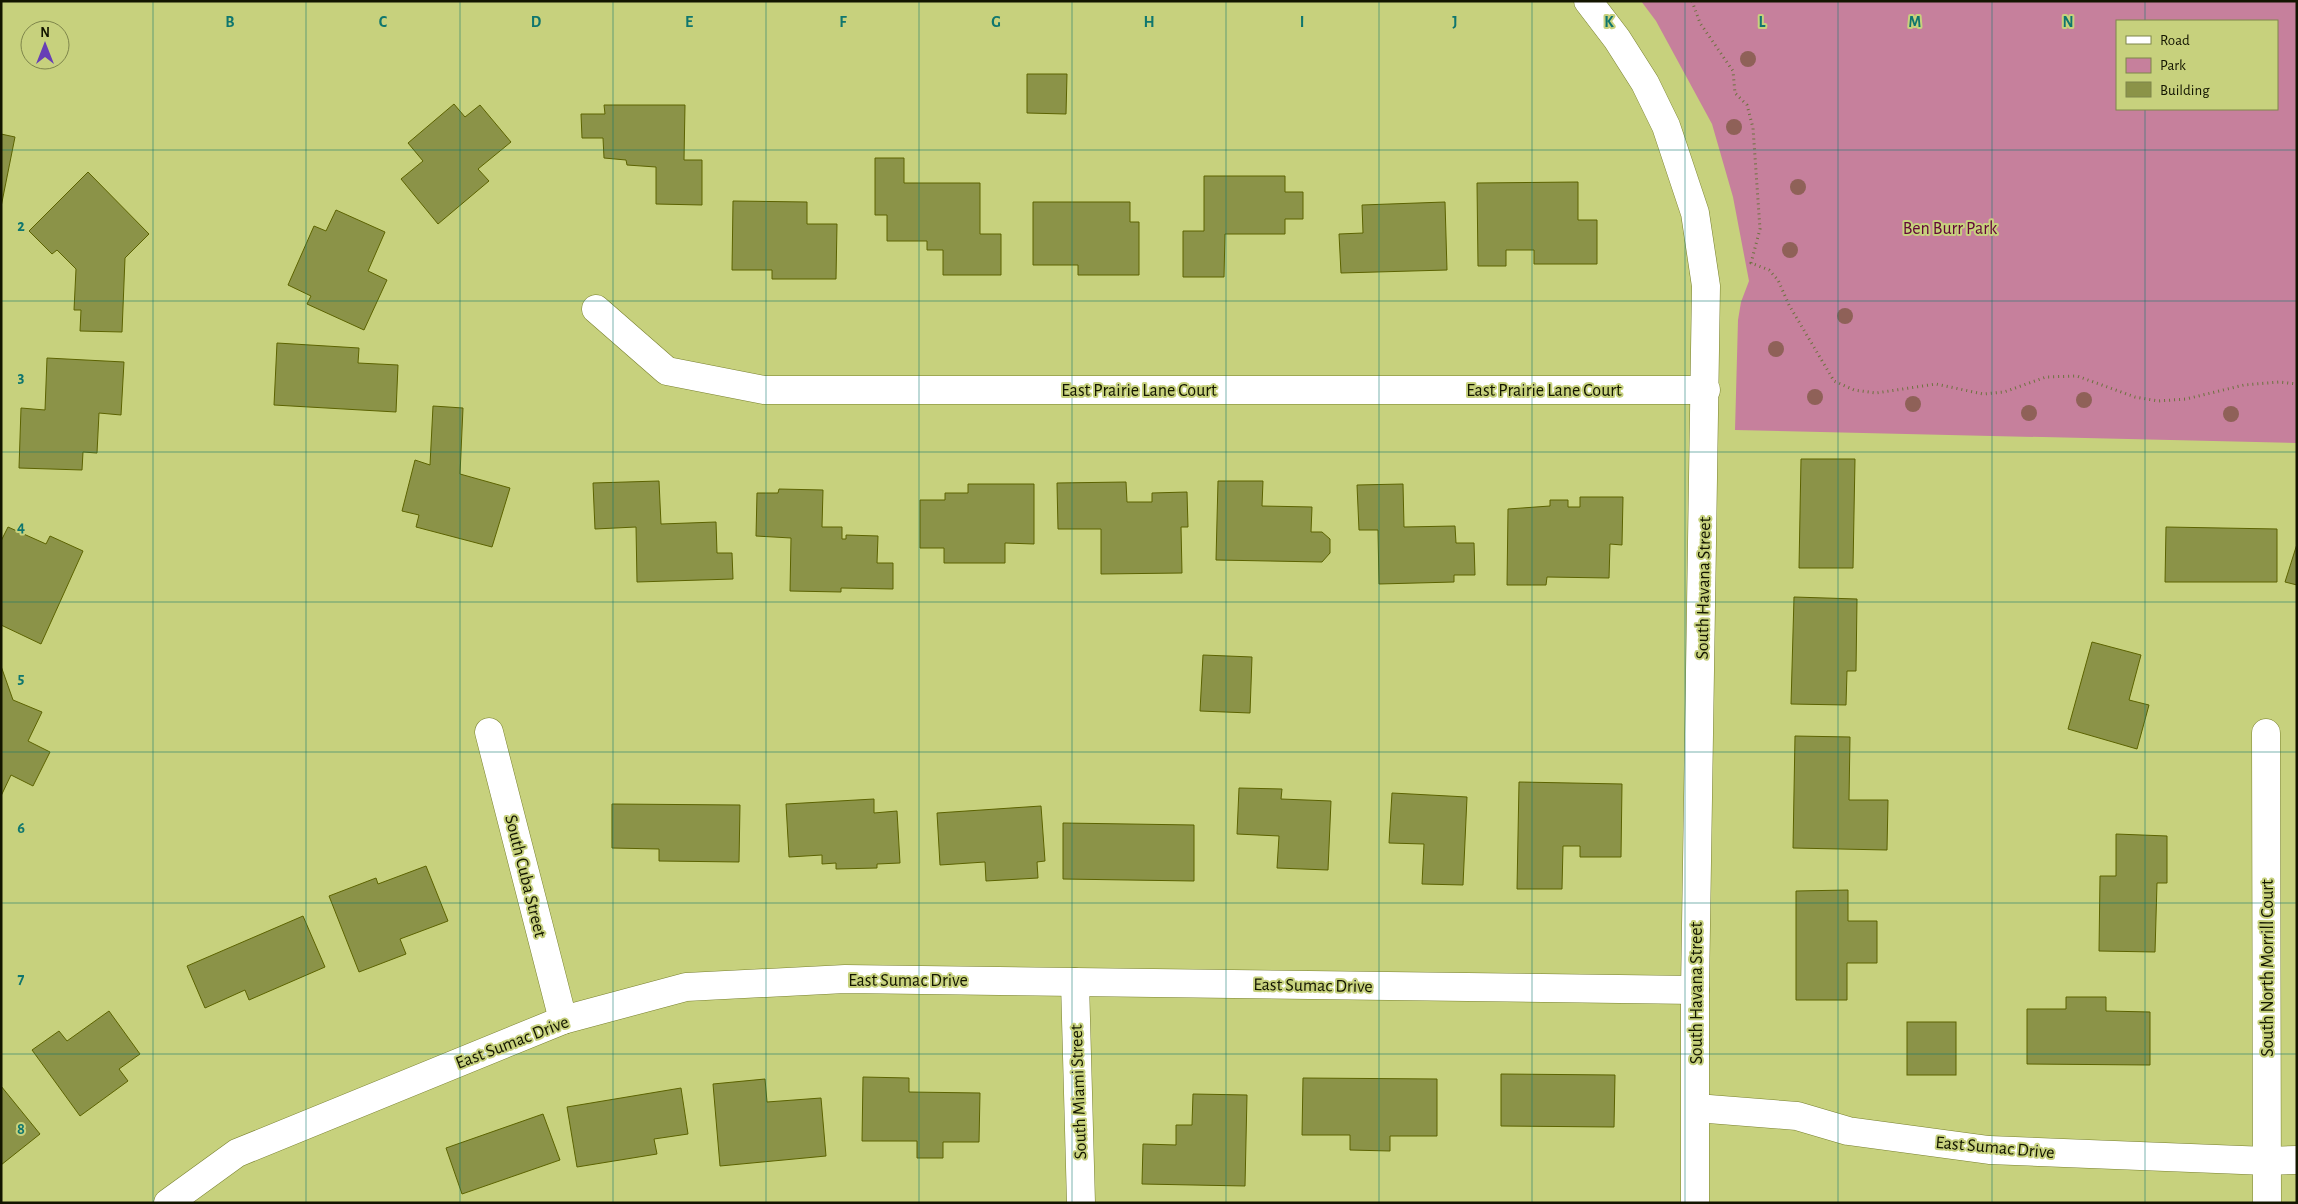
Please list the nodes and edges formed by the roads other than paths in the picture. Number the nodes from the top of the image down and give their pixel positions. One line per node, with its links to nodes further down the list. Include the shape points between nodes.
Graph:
1 (1588, 1): 3 (street, South Havana Street, via 1617,39 1658,109 1695,213 1706,286)
2 (596, 309): 3 (street, East Prairie Lane Court, via 667,371 764,390)
3 (1706, 390): 7 (street, South Havana Street)
4 (489, 732): 8 (street, South Cuba Street)
5 (2266, 733): 11 (street, South North Morrill Court)
6 (1075, 982): 7 (street, East Sumac Drive); 8 (street, East Sumac Drive, via 845,979 686,987); 13 (street, South Miami Street)
7 (1695, 990): 9 (street, South Havana Street)
8 (564, 1020): 12 (street, East Sumac Drive, via 237,1153)
9 (1696, 1108): 11 (street, East Sumac Drive, via 1797,1116 1848,1131 1989,1150); 14 (street, South Havana Street)
10 (2297, 1160): 11 (street, East Sumac Drive)
11 (2267, 1161): 15 (street, South North Morrill Court)
12 (168, 1203)
13 (1081, 1203)
14 (1695, 1203)
15 (2267, 1203)

